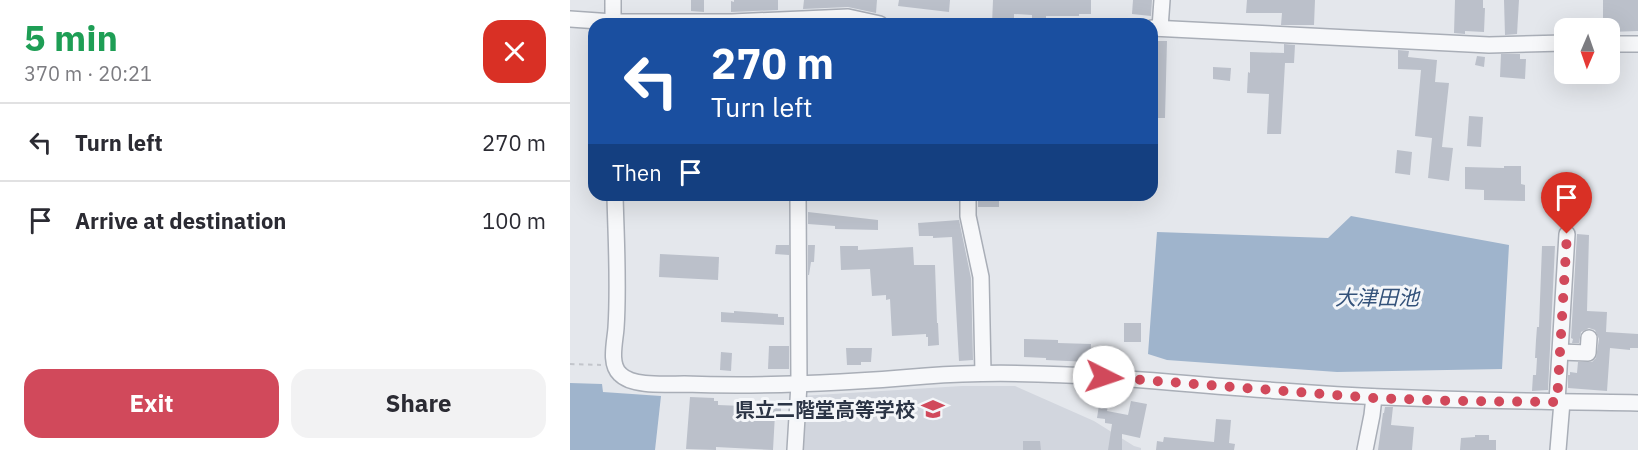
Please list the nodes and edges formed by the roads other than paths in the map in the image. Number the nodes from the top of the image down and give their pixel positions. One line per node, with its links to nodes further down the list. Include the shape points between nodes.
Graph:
1 (613, 0): 3 (street)
2 (1162, 0): 7 (street)
3 (613, 18)
4 (836, 18): 5 (street)
5 (853, 18)
6 (570, 19): 8 (street)
7 (1158, 19)
8 (588, 21)
9 (1158, 28): 10 (street, via 1489,45)
10 (1554, 43)
11 (1620, 44): 12 (street)
12 (1638, 44)
13 (615, 201): 20 (street, via 617,315 613,365 621,376 641,383)
14 (798, 201): 20 (street)
15 (968, 201): 19 (street, via 981,277)
16 (1567, 234): 18 (street)
17 (1589, 338): 18 (street, via 1588,353)
18 (1560, 352): 22 (street)
19 (983, 373): 20 (street); 21 (street, via 1083,375)
20 (799, 384): 24 (street)
21 (1374, 398): 22 (street); 25 (street)
22 (1559, 402): 23 (street); 26 (street)
23 (1638, 403)
24 (795, 450)
25 (1365, 450)
26 (1558, 450)

